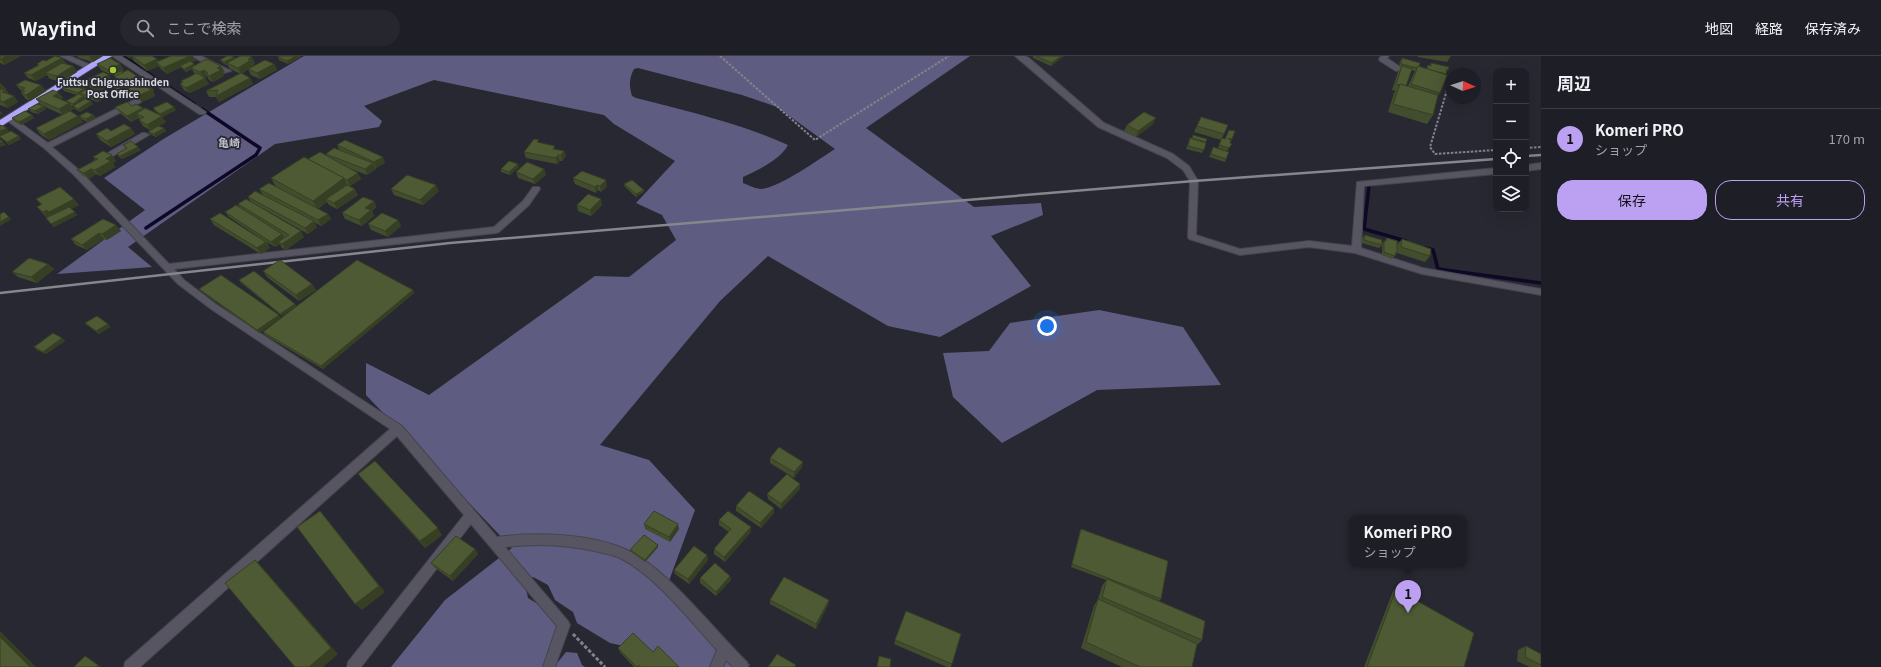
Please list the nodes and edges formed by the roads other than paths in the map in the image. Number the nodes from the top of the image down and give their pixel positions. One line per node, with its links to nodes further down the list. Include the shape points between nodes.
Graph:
1 (64, 56): 7 (street)
2 (108, 56): 7 (highway)
3 (116, 56): 11 (street)
4 (195, 56): 9 (street)
5 (1019, 56): 21 (street, via 1101,125 1170,156 1186,168 1194,181 1192,237 1240,252 1309,244)
6 (1385, 56): 8 (street, via 1383,59)
7 (91, 67): 12 (highway)
8 (1399, 69)
9 (227, 71)
10 (137, 102): 15 (street)
11 (202, 112)
12 (9, 119): 13 (highway); 15 (street)
13 (0, 124)
14 (145, 135): 18 (street)
15 (47, 146): 18 (street)
16 (1541, 166): 17 (street)
17 (1529, 168)
18 (84, 169): 22 (street)
19 (1493, 170): 21 (street, via 1360,184)
20 (536, 189): 22 (street, via 526,203 496,230)
21 (1356, 250): 23 (street, via 1422,271)
22 (168, 267): 24 (street, via 181,282 214,307)
23 (1541, 292)
24 (398, 429): 25 (street); 28 (street)
25 (471, 515): 26 (street); 29 (street)
26 (495, 543): 27 (street, via 549,540 586,544 622,553 657,578); 30 (street, via 564,625)
27 (724, 649): 31 (street); 32 (street)
28 (130, 667)
29 (353, 667)
30 (549, 667)
31 (716, 667)
32 (742, 667)

